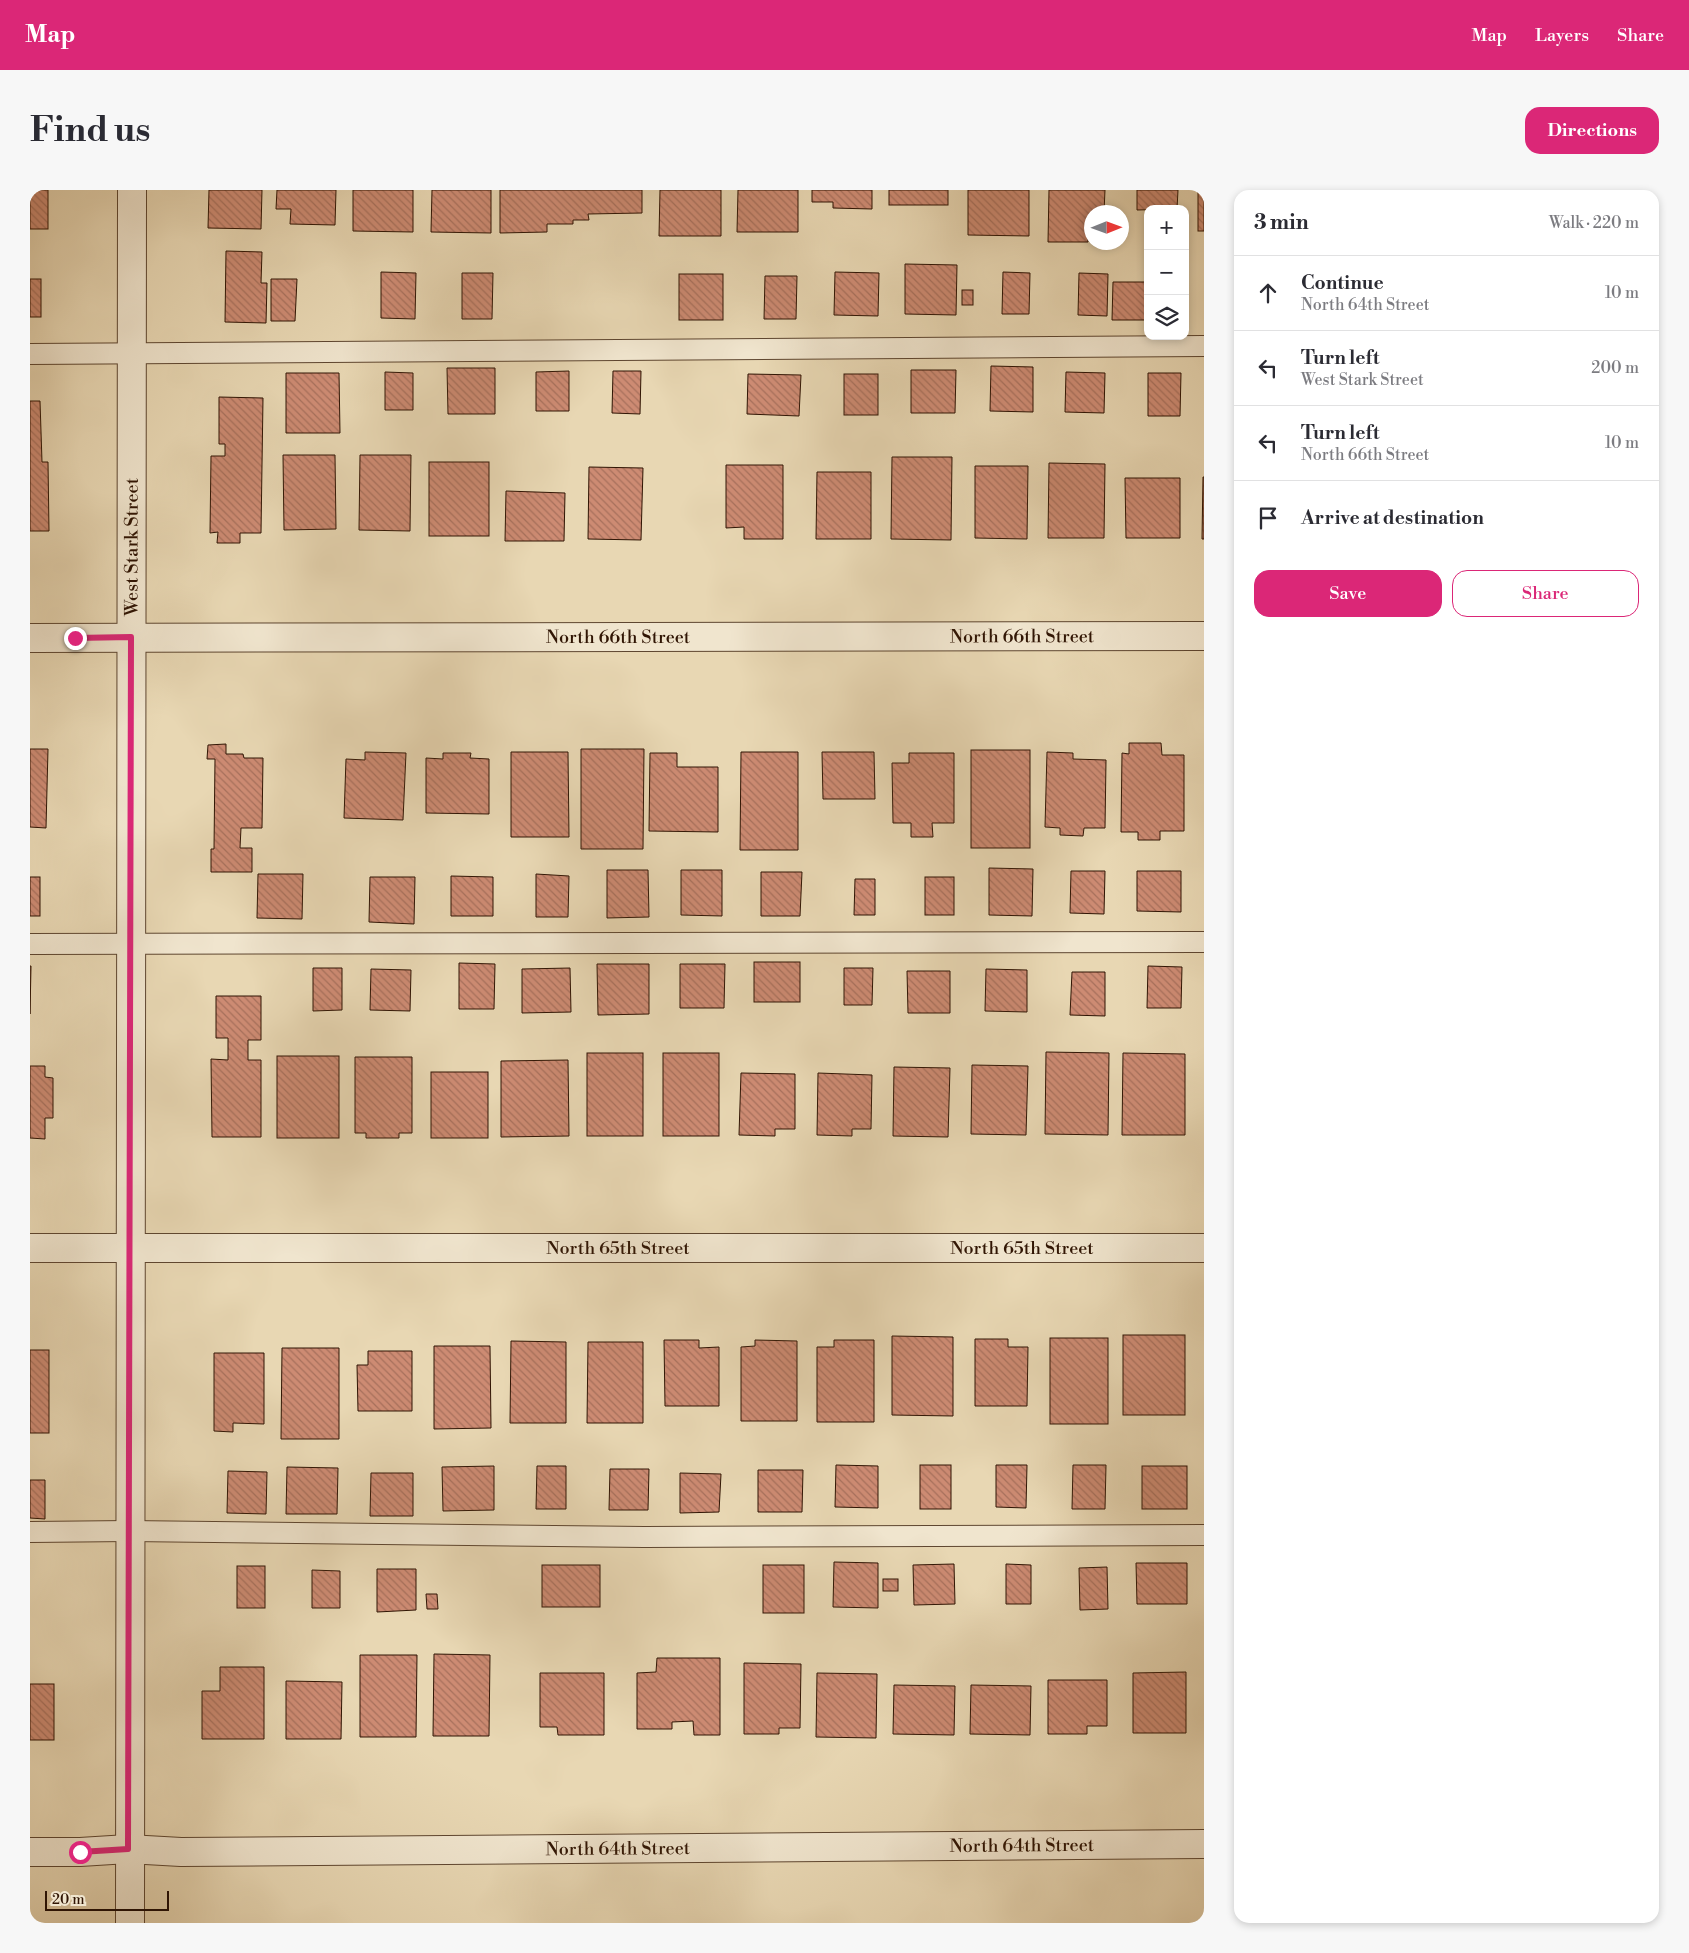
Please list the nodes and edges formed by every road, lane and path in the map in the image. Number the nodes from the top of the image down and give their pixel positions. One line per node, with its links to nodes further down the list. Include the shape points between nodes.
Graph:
1 (132, 190): 3 (street, West Stark Street)
2 (1204, 346): 3 (lane)
3 (132, 353): 4 (lane); 6 (street, West Stark Street)
4 (30, 354)
5 (1204, 636): 6 (street, North 66th Street)
6 (131, 637): 7 (street, North 66th Street); 9 (street, West Stark Street)
7 (30, 638)
8 (1204, 942): 9 (lane)
9 (130, 943): 10 (lane); 11 (street, West Stark Street)
10 (30, 944)
11 (130, 1247): 12 (street, North 65th Street); 13 (street, North 65th Street); 14 (street, West Stark Street)
12 (30, 1248)
13 (1204, 1248)
14 (129, 1531): 15 (lane); 16 (lane, via 644,1537); 18 (street, West Stark Street)
15 (30, 1532)
16 (1204, 1535)
17 (1204, 1844): 18 (street, North 64th Street, via 181,1852)
18 (128, 1849): 19 (street, North 64th Street); 20 (street, West Stark Street)
19 (30, 1852)
20 (130, 1923)

